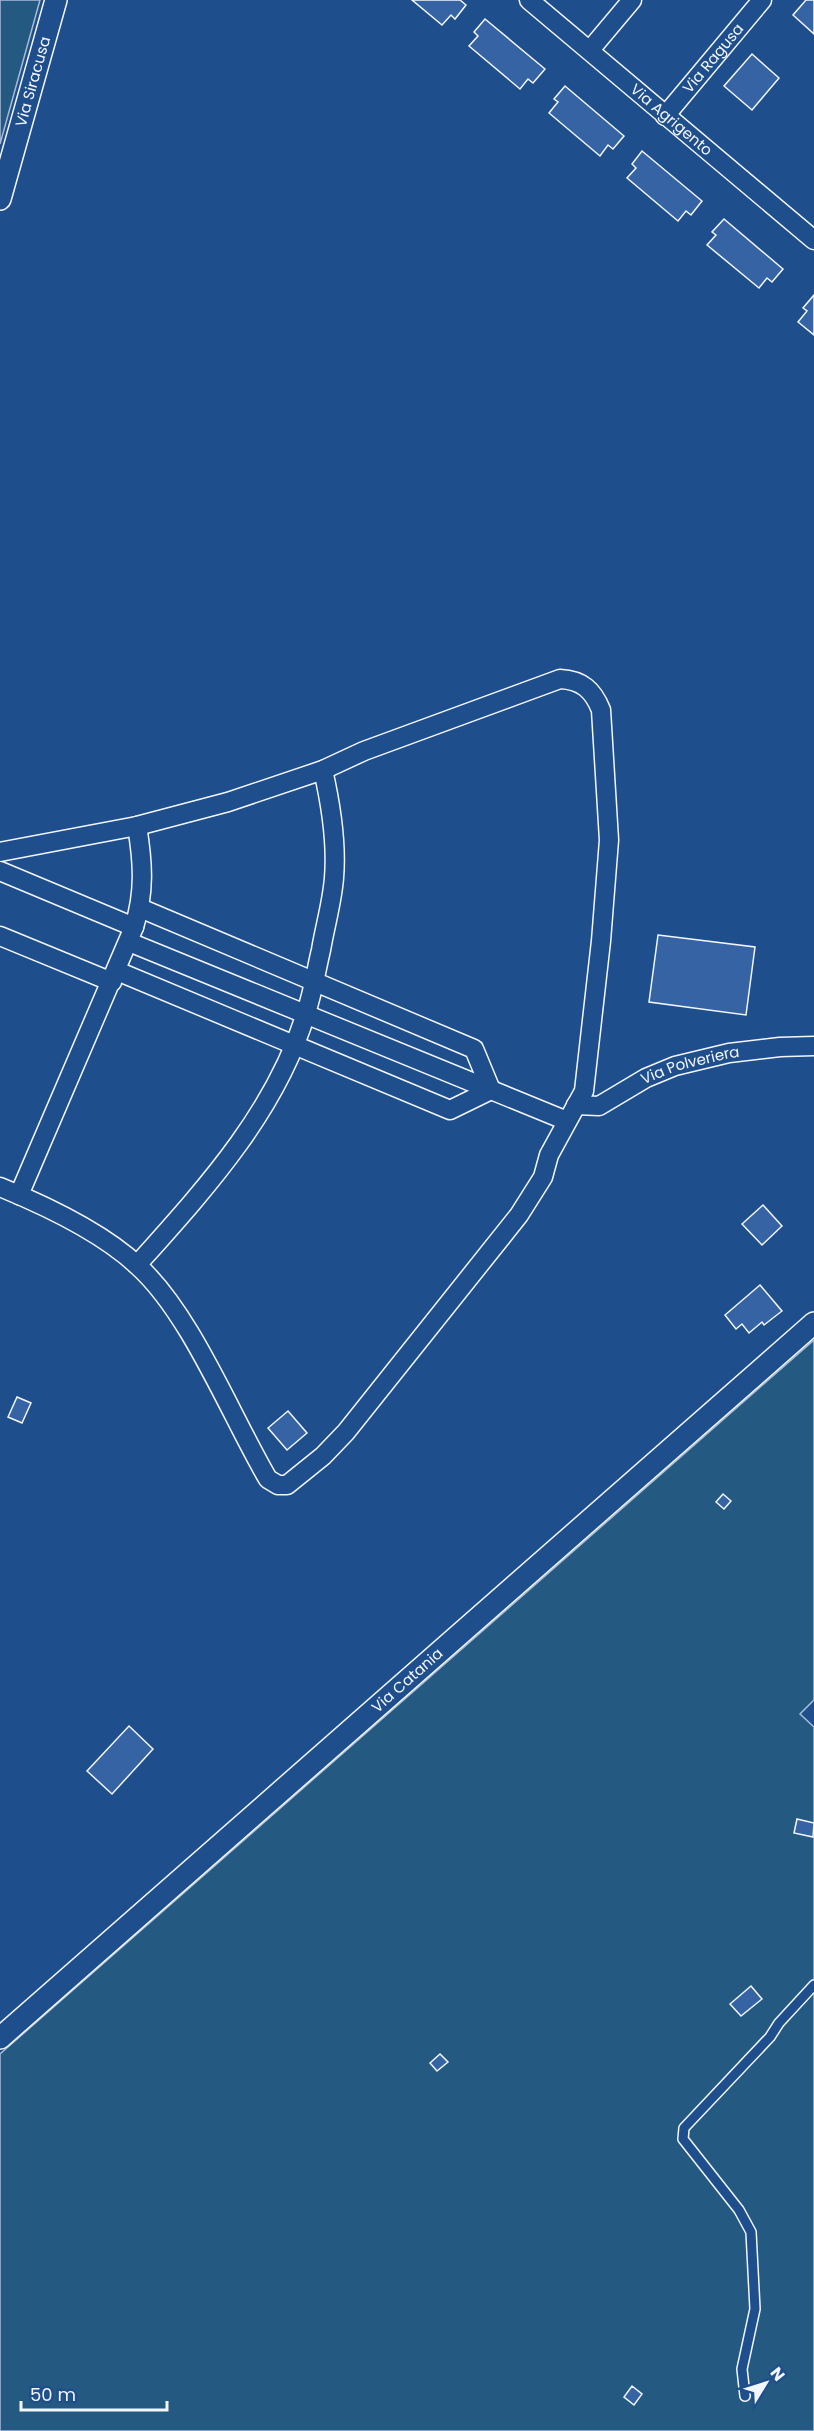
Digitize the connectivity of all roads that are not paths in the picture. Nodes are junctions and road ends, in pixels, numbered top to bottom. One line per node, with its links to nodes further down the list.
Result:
1 (56, 0): 7 (street, Via Siracusa)
2 (529, 0): 5 (street, Via Agrigento)
3 (632, 0): 5 (street)
4 (762, 0): 6 (street, Via Ragusa)
5 (590, 50): 6 (street, Via Agrigento)
6 (665, 116): 8 (street, Via Agrigento)
7 (0, 199)
8 (814, 240)
9 (323, 770): 10 (street); 17 (street); 22 (street)
10 (137, 826): 11 (street); 13 (street)
11 (0, 852)
12 (0, 871): 14 (street)
13 (140, 908): 14 (street); 17 (street)
14 (131, 935): 16 (street); 18 (street)
15 (0, 936): 16 (street)
16 (114, 976): 19 (street); 24 (street)
17 (314, 982): 18 (street); 21 (street)
18 (306, 1013): 19 (street); 21 (street)
19 (294, 1045): 21 (street); 25 (street)
20 (814, 1046): 22 (street, Via Polveriera)
21 (491, 1090): 22 (street)
22 (571, 1113): 25 (street)
23 (0, 1187): 24 (street)
24 (19, 1195): 25 (street)
25 (137, 1265)
26 (814, 1323): 28 (street, Via Catania)
27 (814, 1985): 29 (lane)
28 (0, 2038)
29 (744, 2396)

